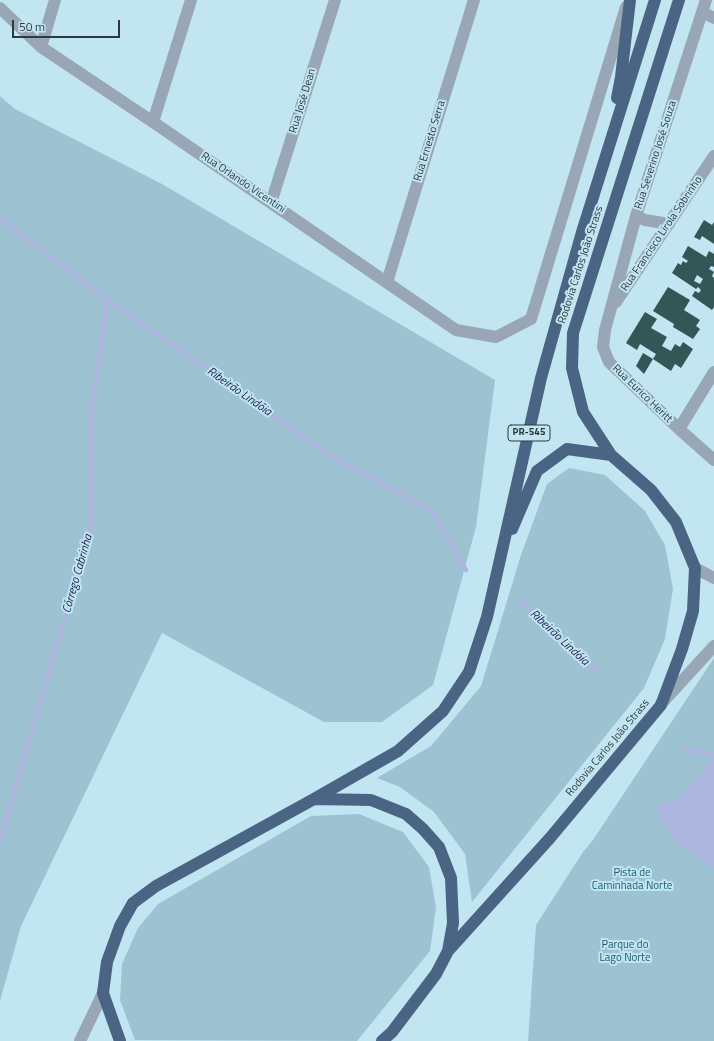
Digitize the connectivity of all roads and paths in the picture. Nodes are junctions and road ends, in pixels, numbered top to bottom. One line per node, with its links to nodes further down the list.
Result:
1 (55, 0): 12 (street)
2 (191, 0): 13 (street)
3 (335, 0): 16 (street, Rua José Dean)
4 (474, 0): 19 (street, Rua Ernesto Serra)
5 (629, 0): 14 (highway); 19 (street, Rua Orlando Vicentini)
6 (655, 0): 14 (highway, Rodovia Carlos João Strass / PR-545)
7 (679, 0): 23 (highway, Rodovia Carlos João Strass)
8 (706, 0): 10 (street, Rua Severino José Souza)
9 (0, 8): 12 (street, Rua Orlando Vicentini)
10 (702, 12): 11 (street); 17 (street, Rua Severino José Souza)
11 (714, 18)
12 (41, 47): 13 (street, Rua Orlando Vicentini)
13 (153, 122): 16 (street, Rua Orlando Vicentini)
14 (607, 151): 25 (highway, Rodovia Carlos João Strass / PR-545)
15 (714, 156): 18 (street, Rua Francisco Lirola Sobrinho)
16 (271, 203): 19 (street, Rua Orlando Vicentini)
17 (636, 216): 18 (street); 20 (street, Rua Severino José Souza)
18 (669, 224): 20 (street, Rua Francisco Lirola Sobrinho)
19 (387, 282)
20 (610, 312): 22 (street, Rua Eurico Heritt)
21 (714, 372): 22 (street)
22 (679, 429): 24 (street, Rua Eurico Heritt)
23 (612, 455): 25 (highway); 26 (highway, Rodovia Carlos João Strass)
24 (714, 460)
25 (500, 556): 30 (highway, Rodovia Carlos João Strass / PR-545)
26 (694, 568): 27 (street); 29 (highway, Rodovia Carlos João Strass)
27 (714, 578)
28 (714, 646): 29 (street)
29 (661, 705): 31 (highway, Rodovia Carlos João Strass)
30 (314, 799): 31 (highway); 32 (highway, Rodovia Carlos João Strass)
31 (448, 951): 33 (highway)
32 (103, 993): 34 (street); 35 (highway)
33 (391, 1036): 36 (highway)
34 (80, 1041)
35 (120, 1041)
36 (382, 1041)

